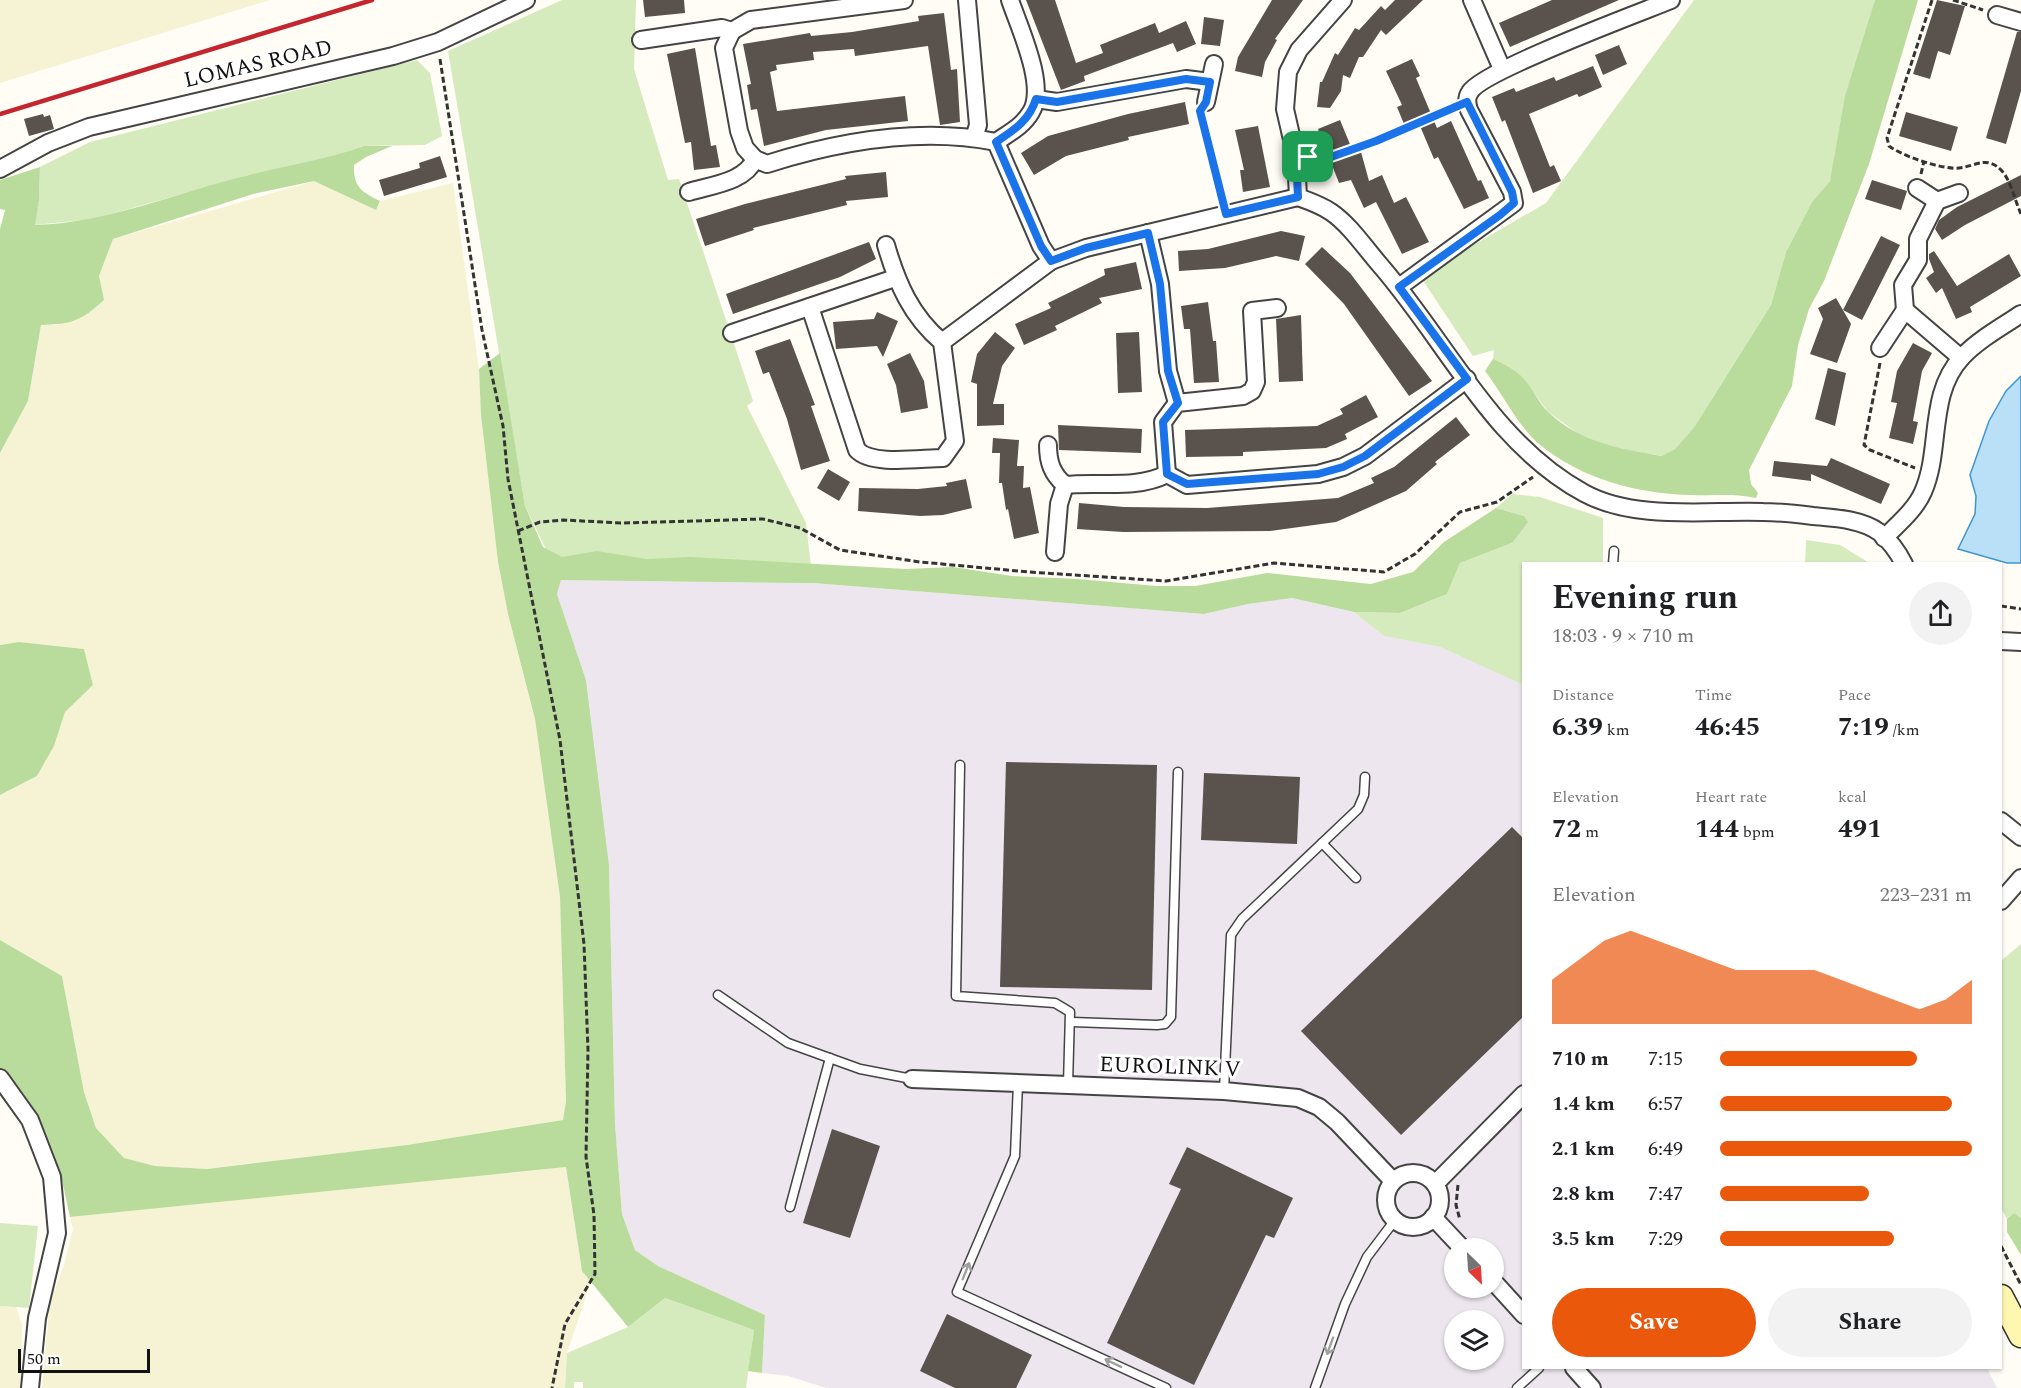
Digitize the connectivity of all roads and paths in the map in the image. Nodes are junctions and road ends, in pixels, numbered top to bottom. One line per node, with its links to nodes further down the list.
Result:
1 (526, 0): 14 (street, LOMAS ROAD)
2 (904, 0): 12 (street)
3 (967, 0): 21 (street)
4 (1010, 0): 18 (street)
5 (1343, 0): 29 (street)
6 (1472, 0): 16 (street)
7 (1671, 0): 16 (street)
8 (1932, 0): 32 (path)
9 (1953, 0): 10 (path)
10 (1996, 15): 11 (street)
11 (2021, 22)
12 (732, 31): 13 (street); 23 (street)
13 (641, 40)
14 (438, 42): 25 (street, LOMAS ROAD); 52 (path)
15 (1214, 64): 17 (street)
16 (1502, 69): 20 (street)
17 (1210, 82): 18 (street); 19 (street)
18 (1036, 99): 22 (street)
19 (1206, 102): 31 (path)
20 (1467, 102): 24 (path); 37 (street)
21 (974, 138): 22 (street); 23 (street)
22 (996, 142): 35 (street)
23 (755, 159): 27 (street)
24 (1309, 168)
25 (0, 169)
26 (1917, 188): 30 (street)
27 (689, 192)
28 (1959, 193): 30 (street)
29 (1298, 197): 31 (street); 37 (street)
30 (1937, 201): 40 (street)
31 (1226, 214): 33 (street)
32 (2021, 214)
33 (1148, 233): 35 (street); 47 (street)
34 (886, 245): 36 (street)
35 (1051, 261): 43 (street)
36 (896, 278): 38 (street); 43 (street)
37 (1399, 287): 46 (street)
38 (810, 307): 42 (street); 43 (street)
39 (1277, 308): 47 (street)
40 (1905, 310): 44 (street); 45 (street)
41 (2021, 314): 45 (street)
42 (732, 333)
43 (942, 342)
44 (1880, 348)
45 (1961, 358): 53 (street)
46 (1467, 379): 49 (street); 53 (street)
47 (1178, 403): 49 (street)
48 (1048, 445): 51 (street)
49 (1167, 474): 51 (street)
50 (1534, 476): 52 (path)
51 (1065, 485): 55 (street)
52 (518, 531): 97 (path)
53 (1884, 538): 57 (street)
54 (1614, 551): 56 (lane)
55 (1055, 552)
56 (1613, 562)
57 (1903, 562)
58 (2002, 606): 59 (path)
59 (2021, 609)
60 (2002, 641): 61 (street)
61 (2021, 642)
62 (960, 765): 72 (lane)
63 (1178, 772): 72 (lane)
64 (1365, 777): 67 (lane)
65 (2002, 822): 66 (street)
66 (2021, 837)
67 (1322, 843): 68 (lane); 78 (lane)
68 (1356, 878)
69 (2021, 878): 70 (street)
70 (2002, 901)
71 (718, 994): 73 (lane)
72 (1072, 1022): 77 (lane)
73 (831, 1058): 75 (lane); 83 (lane)
74 (0, 1078): 96 (street)
75 (912, 1079): 76 (street, EUROLINK V)
76 (1018, 1083): 77 (street, EUROLINK V); 98 (lane, one-way to 76)
77 (1068, 1085): 78 (street, EUROLINK V)
78 (1224, 1091): 80 (street, EUROLINK V)
79 (1522, 1096): 82 (street)
80 (1393, 1181): 82 (street); 85 (street)
81 (1459, 1182): 86 (path)
82 (1435, 1184): 84 (street)
83 (790, 1207)
84 (1433, 1217): 85 (street); 87 (street)
85 (1395, 1220): 99 (lane, one-way to 99)
86 (1461, 1223)
87 (1453, 1238)
88 (2002, 1248): 89 (path)
89 (2021, 1285)
90 (1504, 1293): 92 (street)
91 (2002, 1299): 93 (street)
92 (1522, 1313)
93 (2021, 1335)
94 (1538, 1369): 100 (lane)
95 (1575, 1369): 101 (street)
96 (30, 1388)
97 (552, 1388)
98 (1166, 1388)
99 (1315, 1388)
100 (1517, 1388)
101 (1593, 1388)

